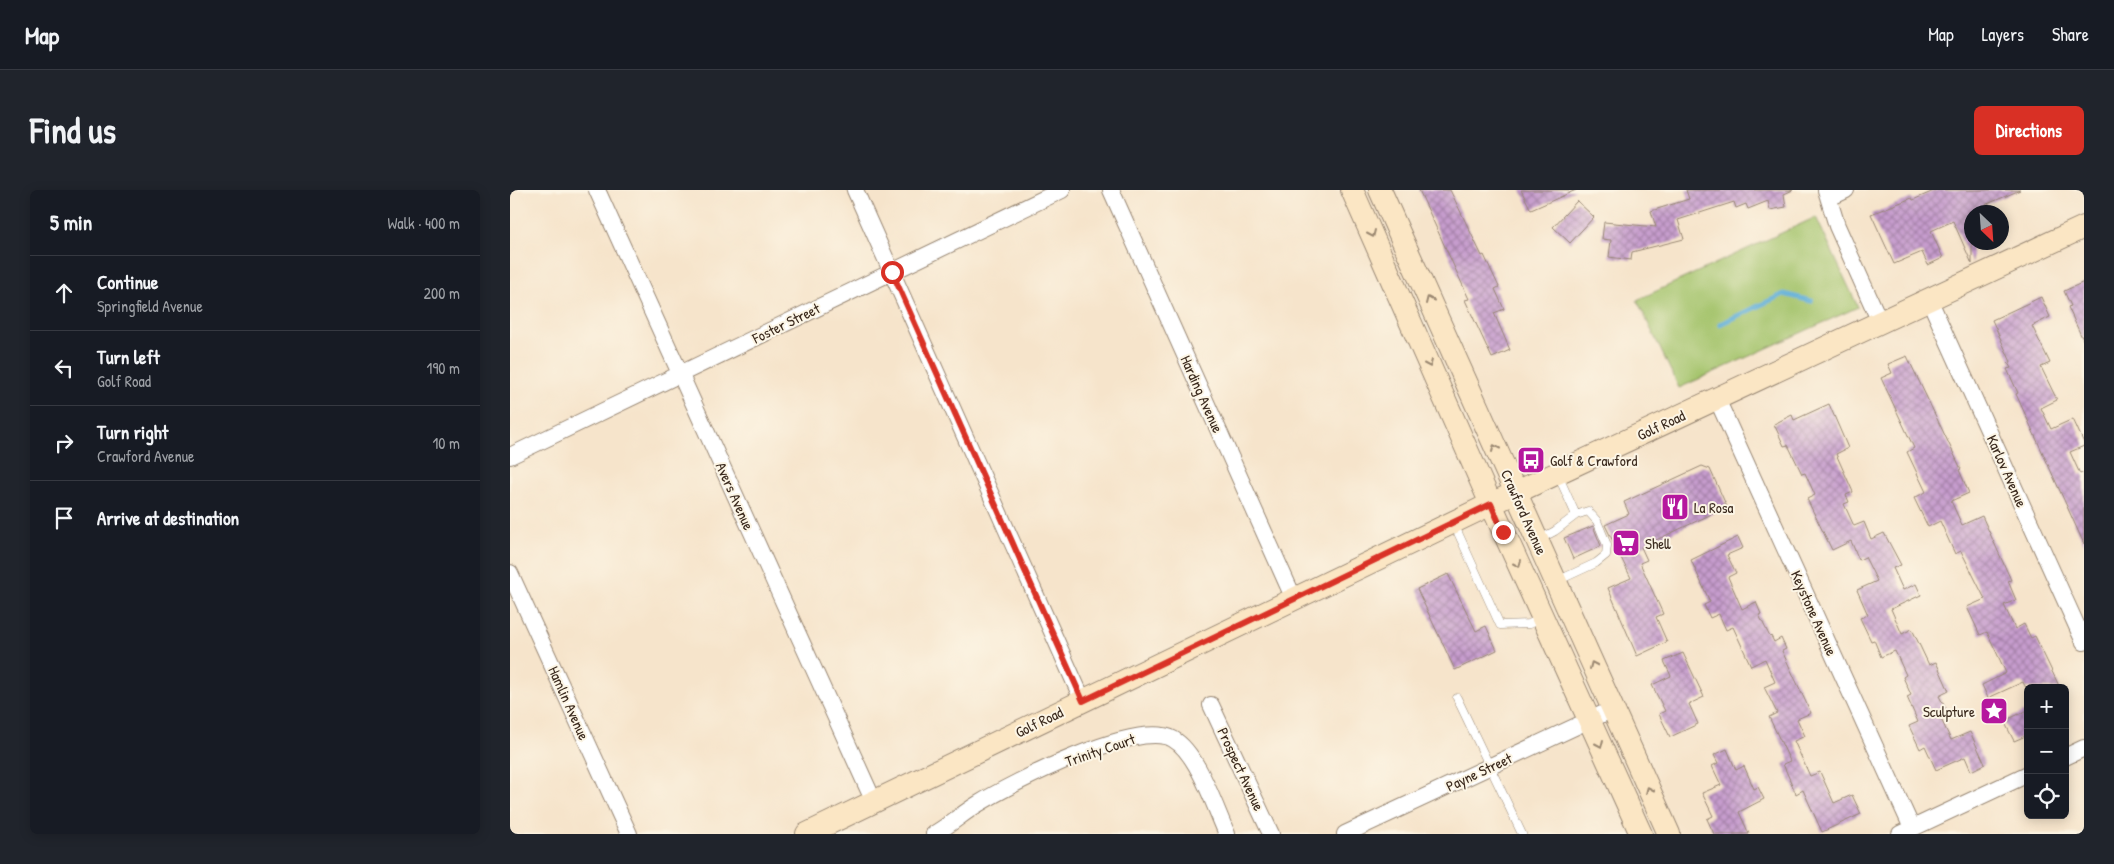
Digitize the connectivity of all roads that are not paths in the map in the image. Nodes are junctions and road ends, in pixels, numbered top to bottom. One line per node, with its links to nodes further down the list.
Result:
1 (597, 190): 13 (street, Avers Avenue)
2 (855, 190): 10 (street)
3 (1062, 190): 10 (street, Foster Street)
4 (1111, 190): 24 (street, Harding Avenue)
5 (1352, 190): 18 (main road, Crawford Avenue, one-way to 18)
6 (1380, 190): 17 (main road, Crawford Avenue, one-way to 6)
7 (1846, 190): 8 (street)
8 (1828, 194): 12 (street)
9 (2084, 227): 11 (main road, Golf Road)
10 (892, 272): 13 (street, Foster Street); 28 (street)
11 (1929, 300): 12 (main road, Golf Road); 26 (street, Karlov Avenue)
12 (1880, 322): 14 (main road, Golf Road)
13 (680, 374): 15 (street, Foster Street); 36 (street, Avers Avenue)
14 (1717, 399): 16 (main road, Golf Road); 37 (street, Keystone Avenue)
15 (510, 456)
16 (1557, 473): 17 (main road, Golf Road); 19 (lane)
17 (1515, 493): 18 (main road, Golf Road); 21 (main road, Crawford Avenue)
18 (1491, 504): 20 (main road, Golf Road); 25 (main road, Crawford Avenue, one-way to 25)
19 (1576, 514): 21 (lane); 23 (lane)
20 (1453, 522): 24 (main road, Golf Road); 25 (lane)
21 (1537, 541): 23 (main road, Crawford Avenue)
22 (510, 573): 38 (street, Hamlin Avenue)
23 (1555, 582): 30 (main road, Crawford Avenue, one-way to 23)
24 (1294, 599): 28 (main road, Golf Road)
25 (1542, 618): 31 (main road, Crawford Avenue)
26 (2084, 642)
27 (1457, 698): 34 (lane)
28 (1083, 701): 36 (main road, Golf Road)
29 (1211, 705): 42 (street, Prospect Avenue)
30 (1613, 709): 31 (street, Payne Street); 46 (main road, Crawford Avenue, one-way to 30)
31 (1589, 720): 34 (street, Payne Street); 45 (main road, Crawford Avenue, one-way to 45)
32 (2084, 748): 33 (street)
33 (2069, 755)
34 (1490, 767): 43 (street, Payne Street); 44 (lane)
35 (2024, 776): 37 (street)
36 (874, 802): 39 (main road, Golf Road)
37 (1906, 831)
38 (629, 834)
39 (807, 834)
40 (934, 834): 41 (street, Trinity Court)
41 (1227, 834)
42 (1270, 834)
43 (1345, 834)
44 (1522, 834)
45 (1641, 834)
46 (1669, 834)

